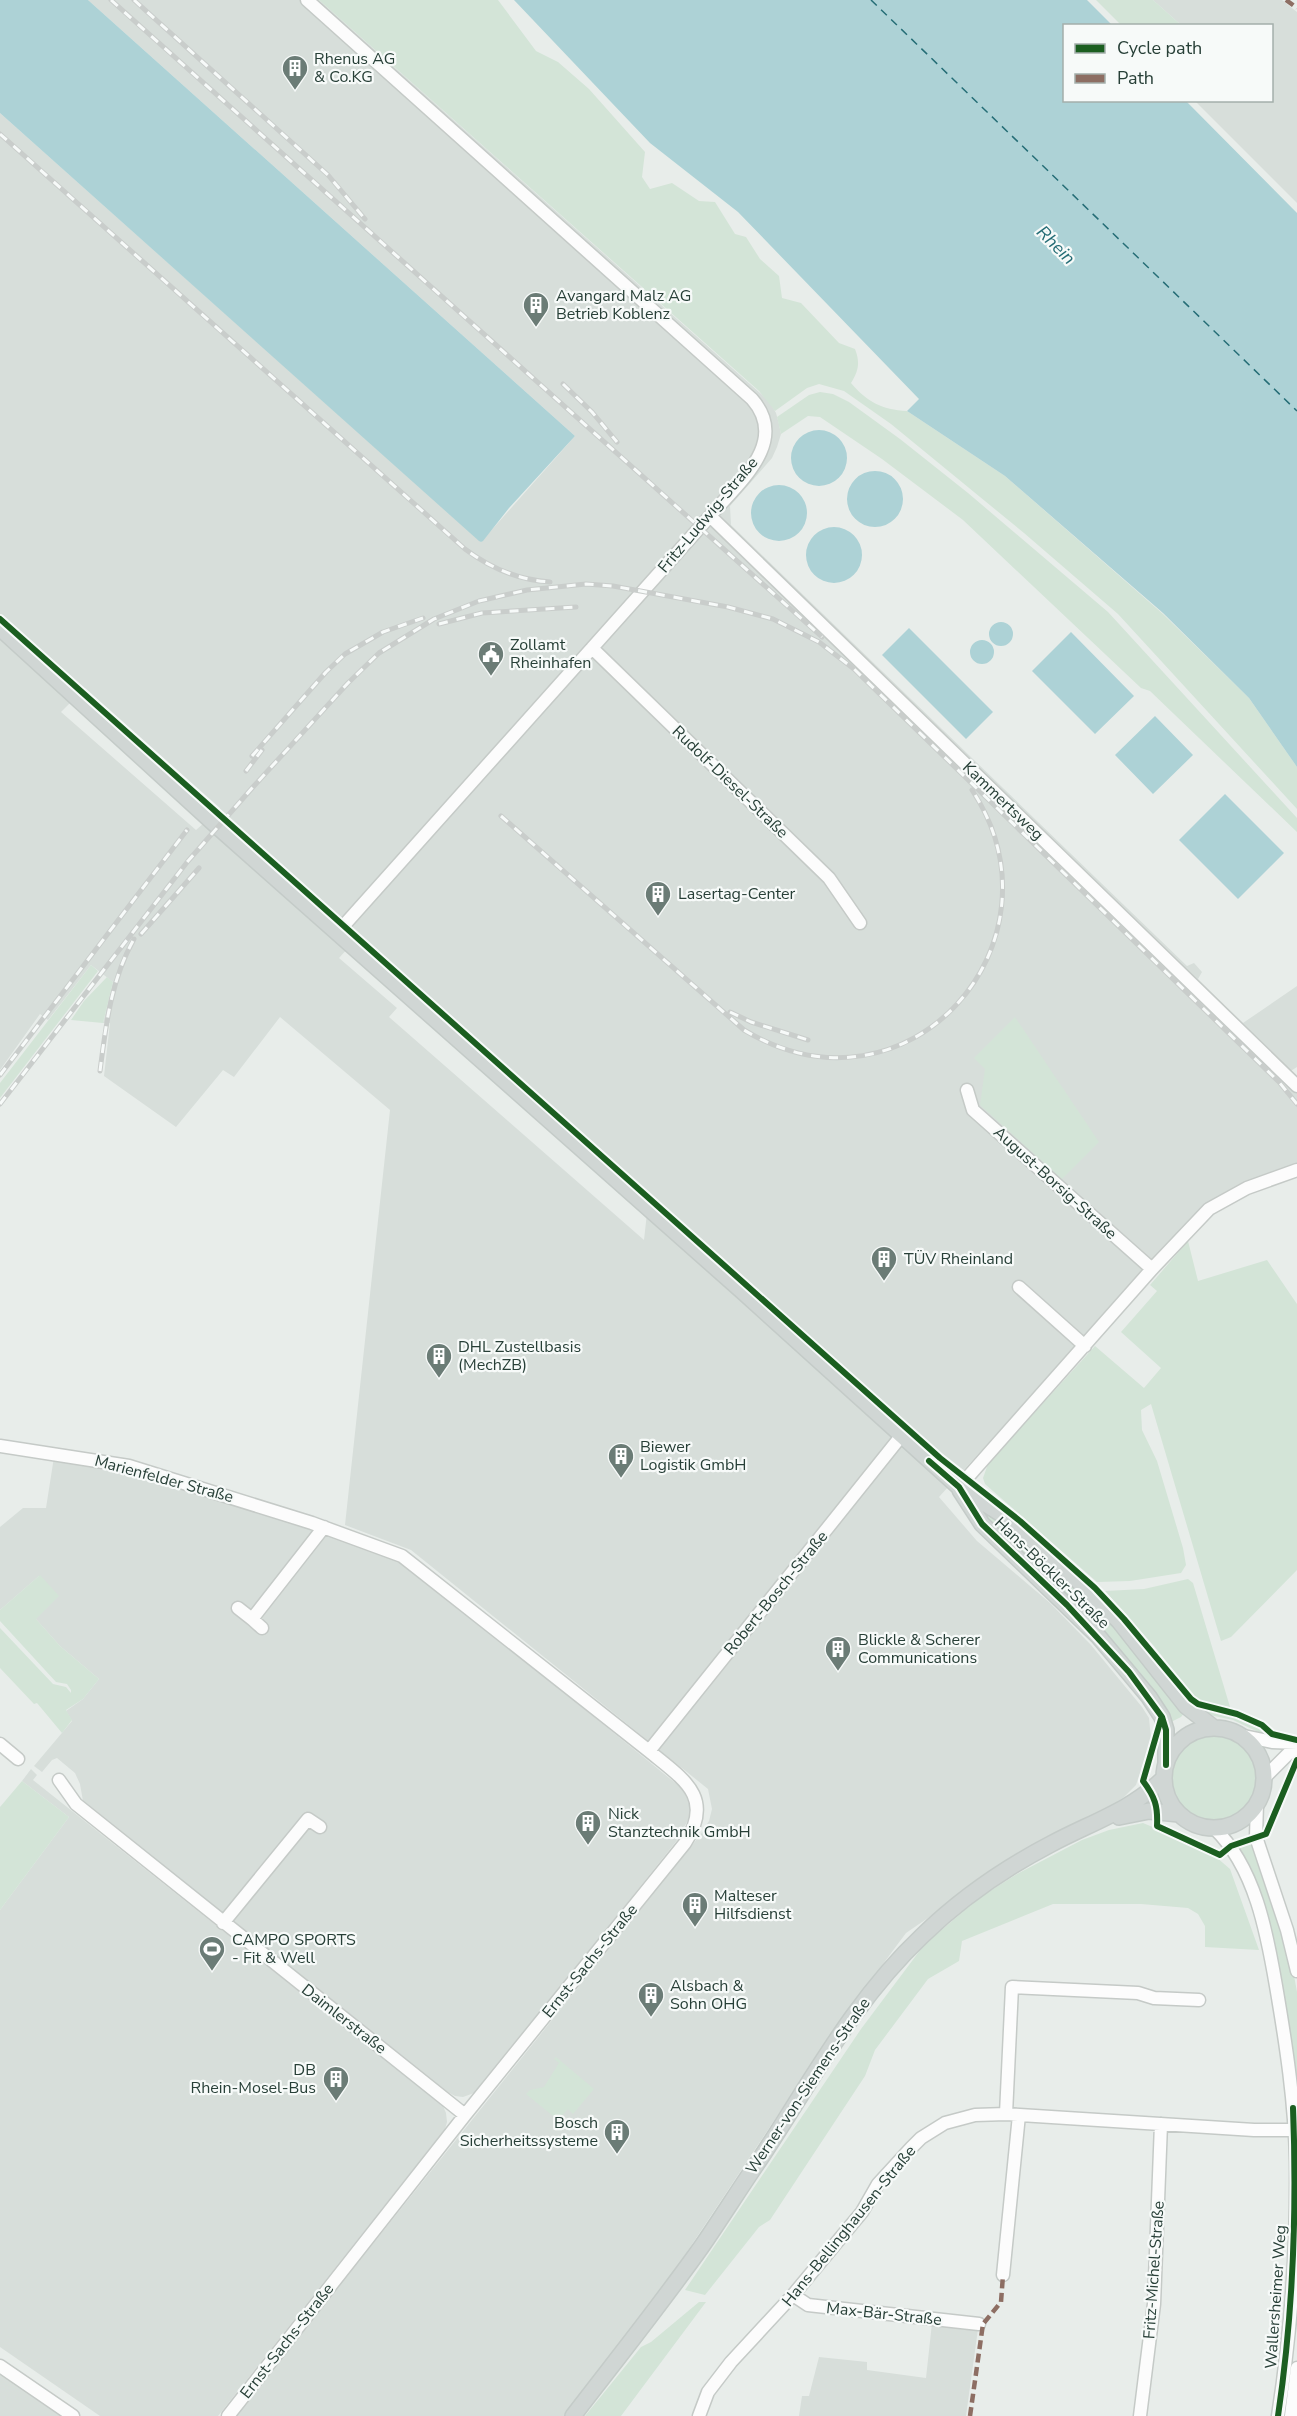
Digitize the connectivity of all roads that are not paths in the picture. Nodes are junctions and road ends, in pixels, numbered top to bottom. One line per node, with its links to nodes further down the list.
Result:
1 (307, 0): 2 (street, Fritz-Ludwig-Straße)
2 (710, 516): 4 (street, Fritz-Ludwig-Straße); 7 (street, Kammertsweg)
3 (0, 628): 6 (main road, Hans-Böckler-Straße)
4 (591, 648): 5 (street, Rudolf-Diesel-Straße); 6 (street, Fritz-Ludwig-Straße)
5 (860, 923)
6 (338, 932): 13 (main road, Hans-Böckler-Straße)
7 (1297, 1086)
8 (967, 1090): 10 (street, August-Borsig-Straße)
9 (1297, 1170): 10 (street)
10 (1152, 1269): 12 (street)
11 (1019, 1287): 12 (street)
12 (1085, 1346): 15 (street)
13 (902, 1436): 15 (main road, Hans-Böckler-Straße); 26 (street, Robert-Bosch-Straße)
14 (0, 1446): 16 (street, Marienfelder Straße)
15 (959, 1487): 21 (main road, Hans-Böckler-Straße); 28 (main road, Hans-Böckler-Straße)
16 (324, 1527): 17 (street, Marienfelder Straße); 19 (street)
17 (402, 1556): 26 (street, Ernst-Sachs-Straße)
18 (238, 1608): 19 (street)
19 (252, 1619): 20 (street)
20 (262, 1628)
21 (1214, 1728): 22 (main road); 28 (main road)
22 (1239, 1735): 23 (street); 29 (main road)
23 (1297, 1743)
24 (0, 1744): 27 (street)
25 (1297, 1748): 29 (street)
26 (649, 1751): 40 (street, Ernst-Sachs-Straße)
27 (18, 1760)
28 (1165, 1772): 32 (main road); 33 (main road, Werner-von-Siemens-Straße)
29 (1264, 1778): 31 (main road)
30 (59, 1780): 36 (street, Daimlerstraße)
31 (1257, 1803): 35 (main road); 37 (street)
32 (1179, 1814): 33 (main road, Werner-von-Siemens-Straße); 35 (main road)
33 (1104, 1820): 51 (main road, Werner-von-Siemens-Straße)
34 (320, 1827): 36 (street)
35 (1214, 1828): 43 (street, Wallersheimer Weg)
36 (223, 1923): 40 (street, Daimlerstraße)
37 (1297, 1971)
38 (1199, 2000): 39 (street)
39 (1006, 2114): 41 (street, Hans-Bellinghausen-Straße); 45 (street, Hans-Bellinghausen-Straße)
40 (465, 2115): 50 (street, Ernst-Sachs-Straße)
41 (1019, 2115): 42 (street, Hans-Bellinghausen-Straße); 44 (street)
42 (1161, 2124): 43 (street, Hans-Bellinghausen-Straße); 53 (street, Fritz-Michel-Straße)
43 (1296, 2131): 54 (street, Wallersheimer Weg)
44 (1003, 2275)
45 (793, 2295): 46 (street, Max-Bär-Straße); 52 (street, Hans-Bellinghausen-Straße)
46 (979, 2324)
47 (0, 2366): 49 (street)
48 (1297, 2368): 55 (street, Wallersheimer Weg)
49 (73, 2416)
50 (228, 2416)
51 (573, 2416)
52 (699, 2416)
53 (1140, 2416)
54 (1278, 2416)
55 (1291, 2416)

